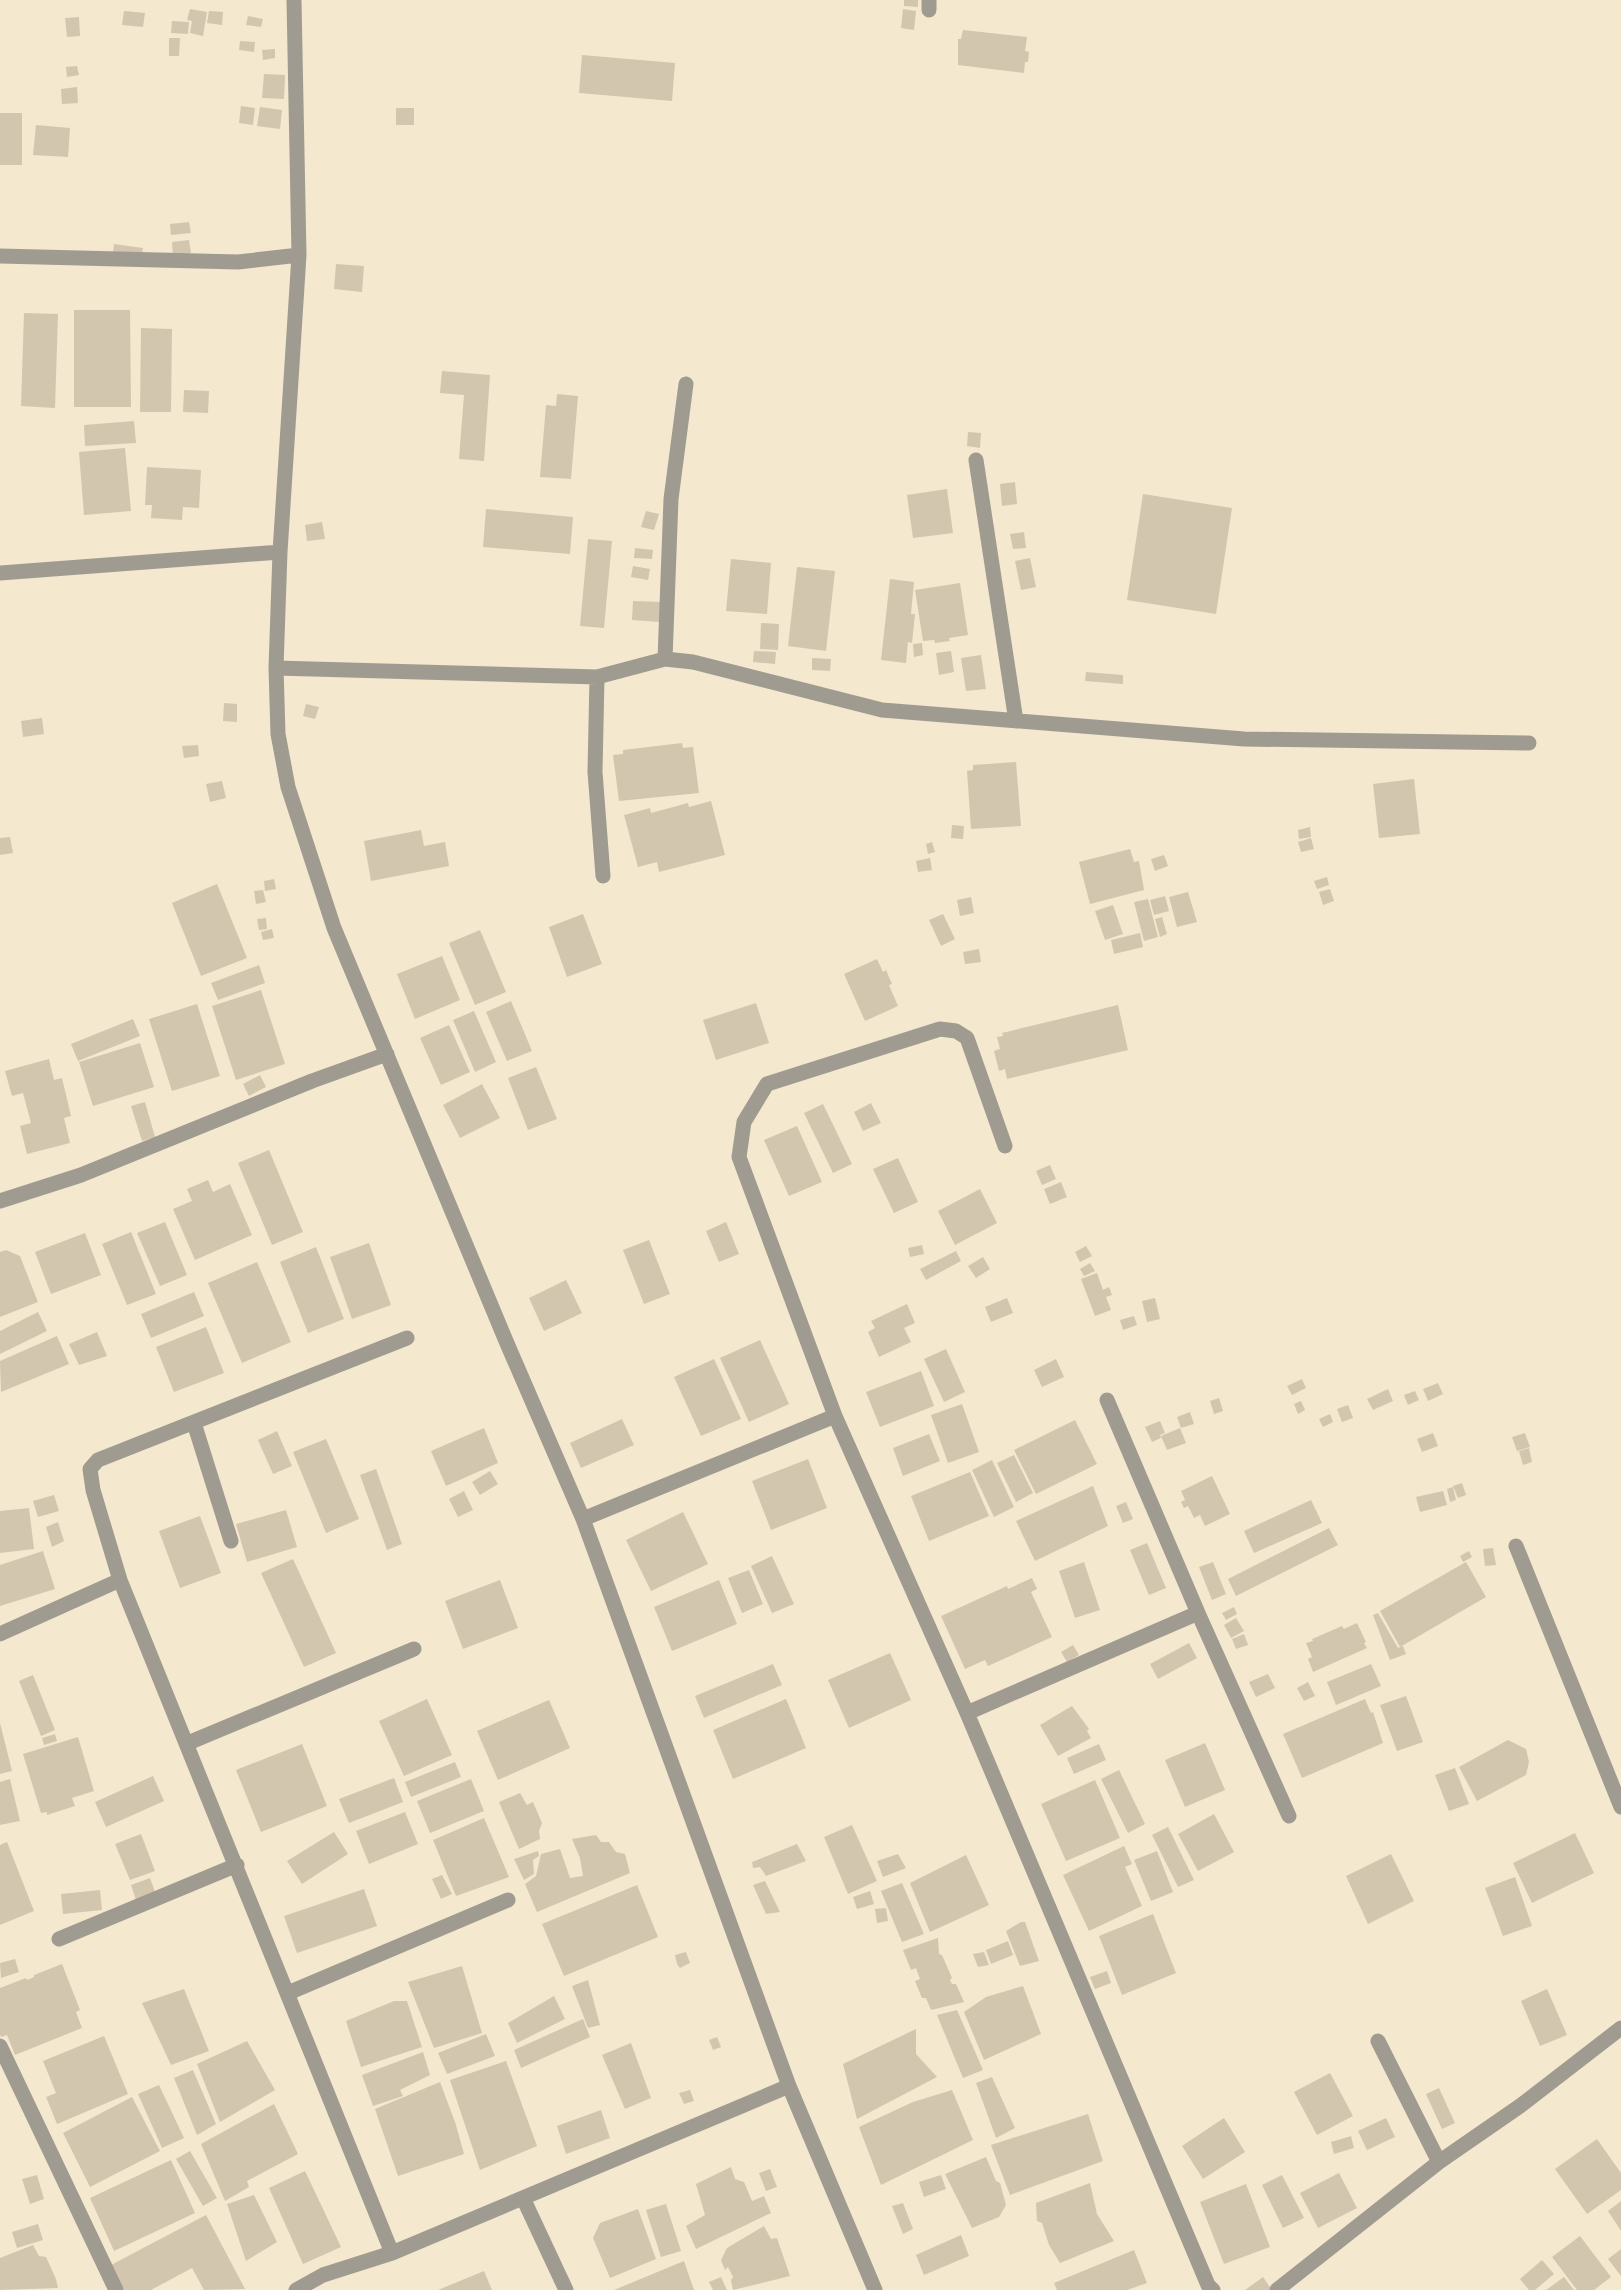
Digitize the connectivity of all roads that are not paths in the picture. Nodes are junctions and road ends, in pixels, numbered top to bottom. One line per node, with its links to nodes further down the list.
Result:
1 (294, 0): 2 (street)
2 (299, 255): 3 (street); 6 (street)
3 (0, 256)
4 (686, 384): 8 (street)
5 (976, 460): 11 (street)
6 (280, 552): 7 (street); 9 (street)
7 (0, 573)
8 (665, 659): 10 (street); 11 (street)
9 (276, 668): 10 (street); 14 (street)
10 (597, 677): 13 (street)
11 (1016, 721): 12 (street)
12 (1529, 743)
13 (603, 876)
14 (387, 1054): 16 (street); 21 (street)
15 (1005, 1146): 19 (street)
16 (0, 1201)
17 (407, 1338): 20 (street)
18 (1107, 1400): 25 (street)
19 (835, 1416): 21 (street); 28 (street)
20 (194, 1423): 22 (street); 24 (street)
21 (583, 1519): 39 (street)
22 (231, 1541)
23 (1516, 1546): 30 (street)
24 (120, 1580): 26 (street); 29 (street)
25 (1198, 1613): 28 (street); 31 (street)
26 (0, 1634)
27 (414, 1649): 29 (street)
28 (968, 1713): 47 (street)
29 (188, 1743): 32 (street)
30 (1621, 1808)
31 (1289, 1816)
32 (237, 1865): 34 (street); 35 (street)
33 (508, 1900): 35 (street)
34 (59, 1939)
35 (288, 1993): 42 (street)
36 (1621, 2028): 40 (street)
37 (1378, 2041): 40 (street)
38 (0, 2046): 43 (street)
39 (789, 2086): 41 (street); 46 (street)
40 (1439, 2162): 48 (street)
41 (523, 2198): 42 (street); 45 (street)
42 (392, 2253): 44 (street)
43 (116, 2290)
44 (296, 2290)
45 (566, 2290)
46 (875, 2290)
47 (1213, 2290)
48 (1277, 2290)

